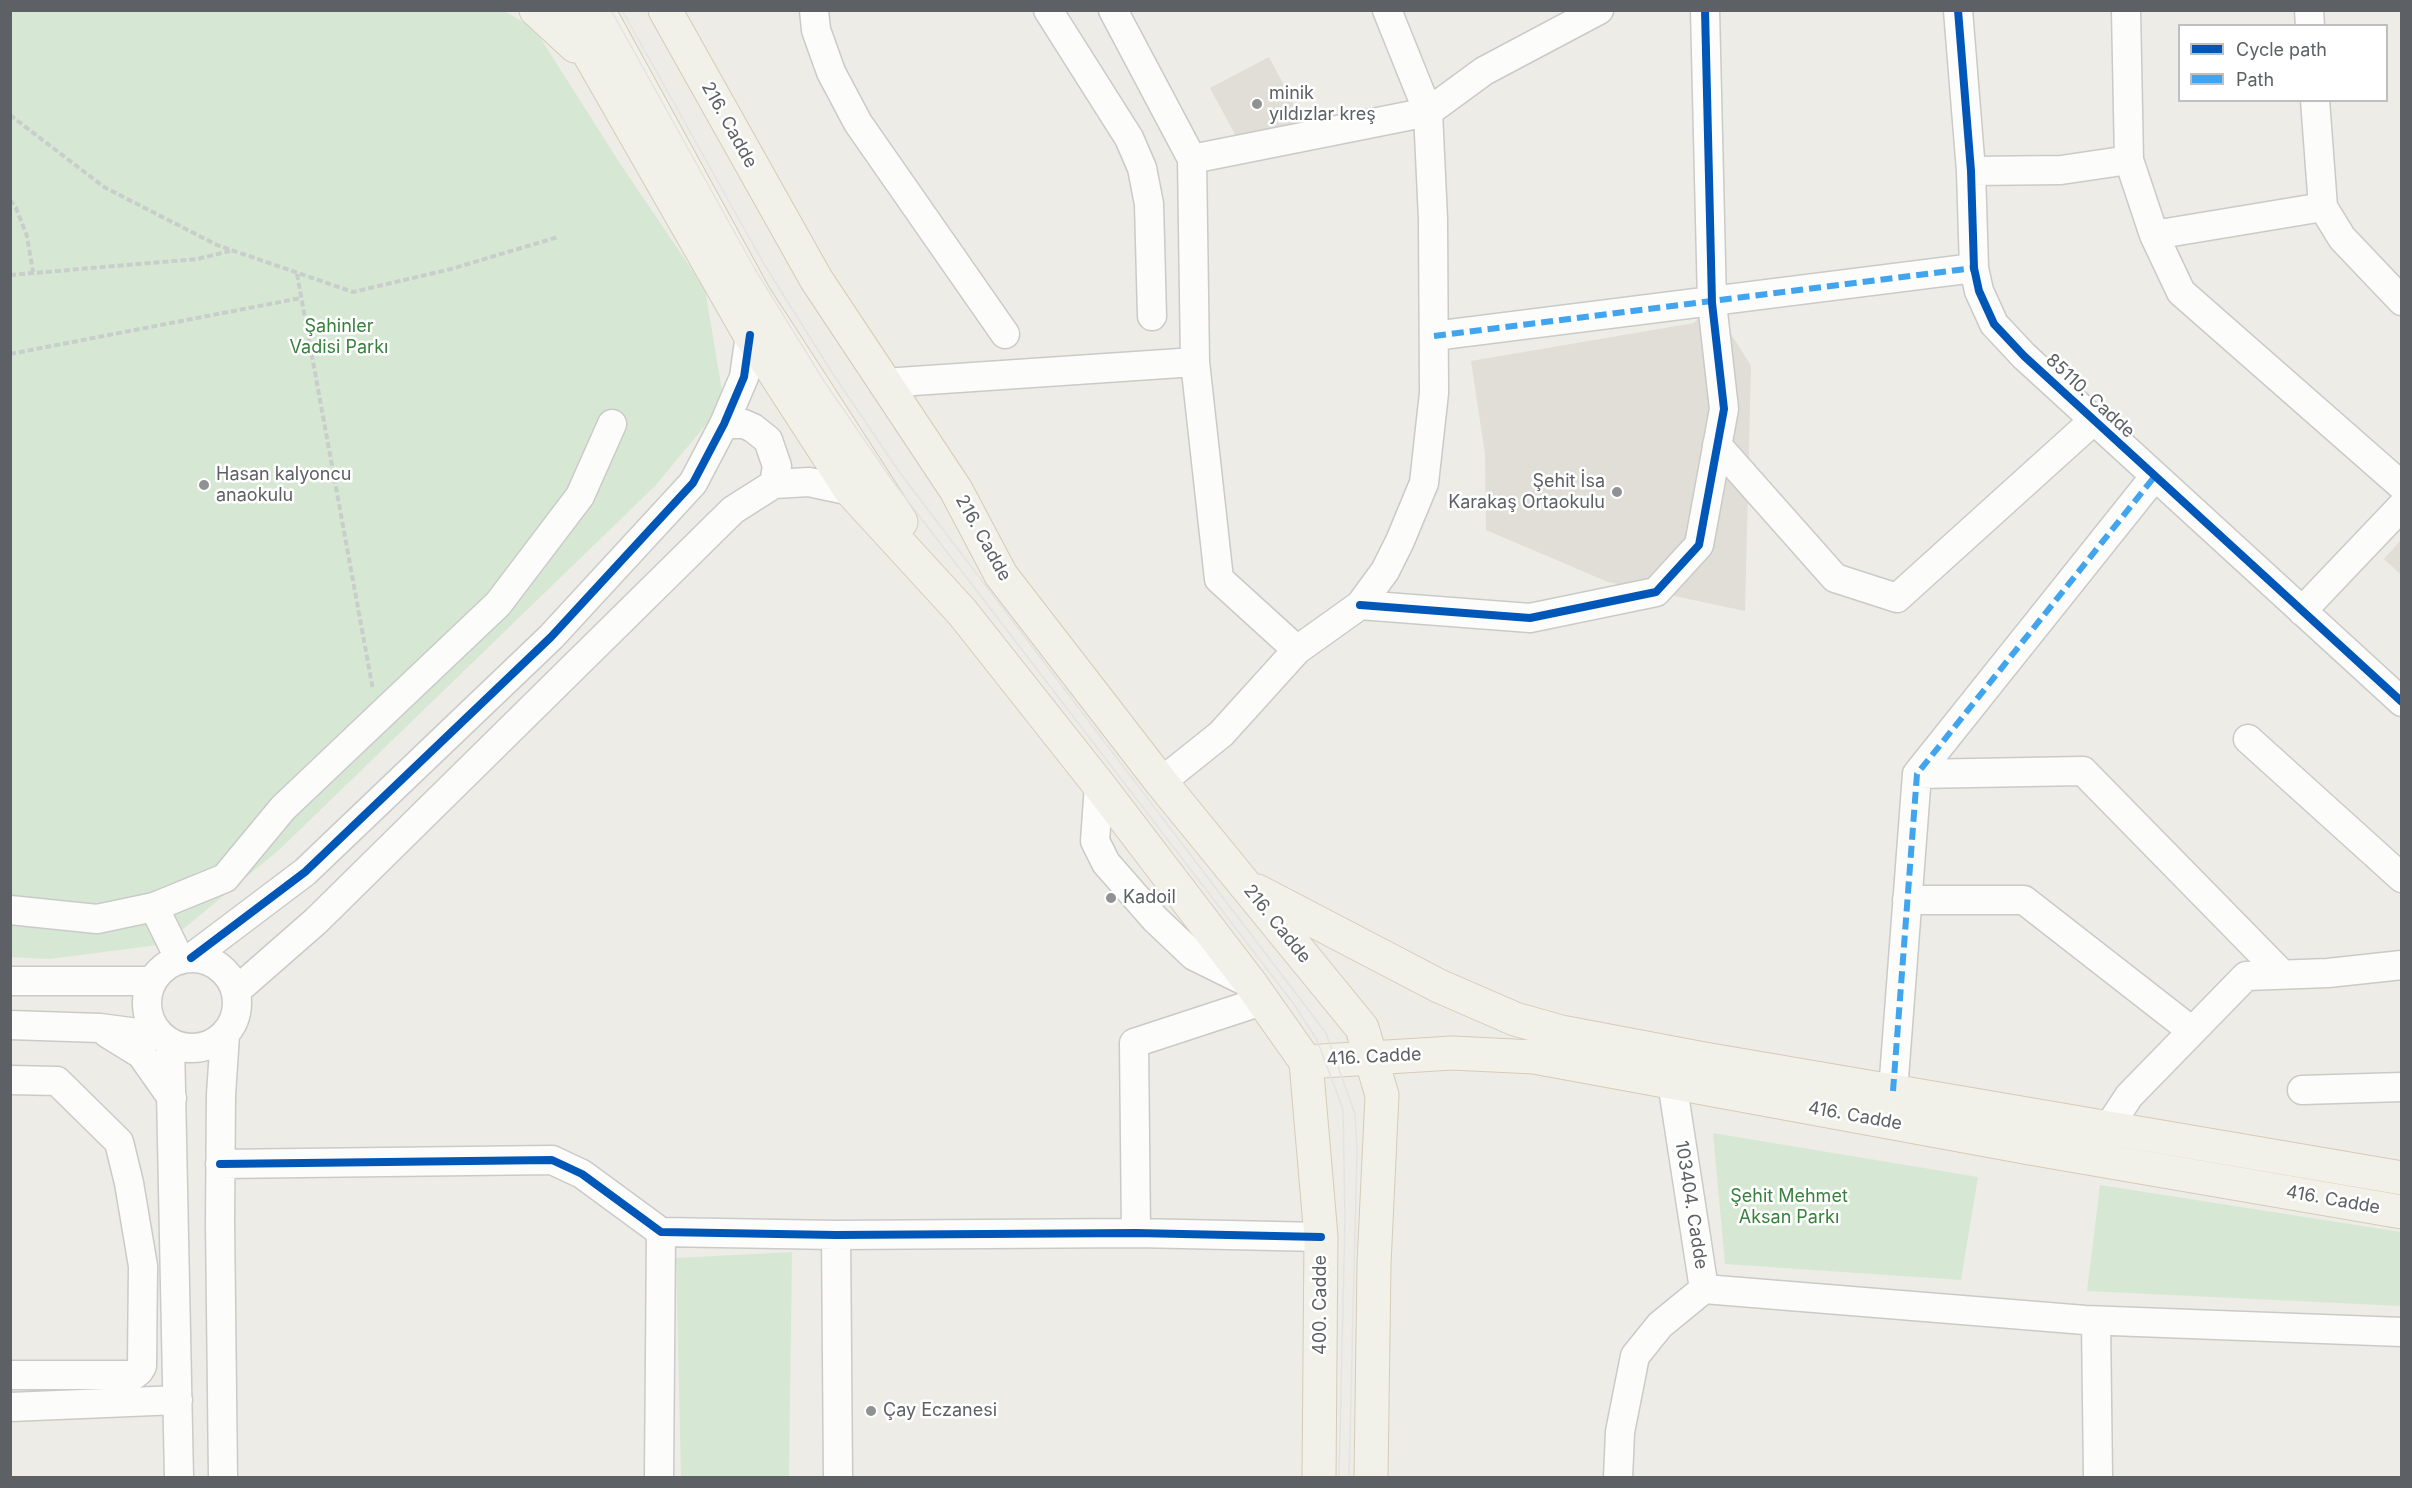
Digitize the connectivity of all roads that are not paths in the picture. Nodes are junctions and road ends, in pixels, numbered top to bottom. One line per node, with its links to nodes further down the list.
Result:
1 (536, 10): 14 (main road)
2 (564, 10): 14 (main road)
3 (598, 10): 43 (main road)
4 (642, 10): 40 (main road)
5 (665, 10): 30 (main road, 216. Cadde)
6 (814, 10): 26 (street)
7 (1048, 10): 25 (street)
8 (1113, 10): 17 (street)
9 (1387, 10): 16 (street)
10 (1599, 10): 16 (street)
11 (1705, 10): 24 (street)
12 (1958, 10): 19 (street, 85110. Cadde)
13 (2126, 10): 18 (street)
14 (591, 61): 27 (main road)
15 (2315, 102): 20 (street)
16 (1428, 112): 17 (street); 28 (street)
17 (1192, 159): 29 (street)
18 (2130, 160): 19 (street); 21 (street)
19 (1971, 171): 22 (street, 85110. Cadde)
20 (2323, 207): 21 (street); 23 (street)
21 (2154, 235): 37 (street)
22 (1974, 268): 24 (street); 31 (street, 85110. Cadde)
23 (2402, 301)
24 (1712, 303): 28 (street); 34 (street)
25 (1152, 316)
26 (1005, 334)
27 (750, 336): 33 (street); 38 (main road)
28 (1434, 336): 41 (street)
29 (1195, 362): 30 (street); 44 (street)
30 (884, 383): 40 (main road, 216. Cadde)
31 (2094, 420): 34 (street); 35 (street, 85110. Cadde)
32 (612, 424): 52 (street)
33 (724, 424): 36 (street); 54 (street)
34 (1717, 446): 41 (street)
35 (2155, 476): 42 (street, 85110. Cadde); 47 (street)
36 (774, 484): 38 (street); 59 (street)
37 (2402, 486)
38 (851, 491): 43 (main road)
39 (2402, 506): 42 (street)
40 (1001, 575): 48 (main road, 216. Cadde)
41 (1360, 605): 44 (street)
42 (2302, 611): 45 (street, 85110. Cadde)
43 (962, 612): 60 (main road)
44 (1297, 650): 48 (street)
45 (2402, 702)
46 (2248, 740): 49 (street)
47 (1917, 774): 51 (street); 56 (street)
48 (1161, 782): 50 (main road, 216. Cadde)
49 (2402, 878)
50 (1246, 886): 67 (main road, 216. Cadde); 73 (main road)
51 (1908, 900): 63 (street); 73 (street)
52 (154, 907): 53 (street); 54 (street)
53 (10, 910)
54 (185, 959): 58 (street); 59 (street)
55 (2402, 965): 56 (street)
56 (2282, 974): 63 (street)
57 (10, 981): 58 (street)
58 (152, 981): 65 (street)
59 (236, 991): 64 (street)
60 (1257, 993): 68 (main road); 81 (street)
61 (10, 1025): 62 (street)
62 (100, 1028): 65 (street); 74 (street)
63 (2192, 1031): 76 (street)
64 (225, 1035): 65 (street); 77 (street)
65 (165, 1039): 74 (street)
66 (1452, 1053): 67 (main road, 416. Cadde); 70 (main road, 416. Cadde); 75 (main road)
67 (1371, 1059): 68 (main road, 416. Cadde); 75 (main road, 216. Cadde)
68 (1306, 1062): 83 (main road, 400. Cadde)
69 (10, 1080): 87 (street)
70 (1672, 1082): 79 (main road, 416. Cadde); 84 (street, 103404. Cadde)
71 (2402, 1088): 72 (street)
72 (2302, 1090)
73 (1893, 1091): 76 (main road)
74 (172, 1098): 88 (street)
75 (1382, 1104): 95 (main road)
76 (2108, 1128): 78 (main road)
77 (220, 1164): 80 (street); 91 (street)
78 (2402, 1178)
79 (2402, 1212)
80 (661, 1232): 82 (street); 92 (street)
81 (1136, 1233): 82 (street); 83 (street)
82 (836, 1235): 93 (street)
83 (1321, 1238): 94 (main road, 400. Cadde)
84 (1704, 1289): 85 (street); 96 (street, 103404. Cadde)
85 (2096, 1320): 86 (street); 97 (street)
86 (2402, 1332)
87 (10, 1375)
88 (178, 1400): 89 (street); 90 (street)
89 (10, 1407)
90 (179, 1478)
91 (223, 1478)
92 (659, 1478)
93 (838, 1478)
94 (1319, 1478)
95 (1371, 1478)
96 (1618, 1478)
97 (2098, 1478)

